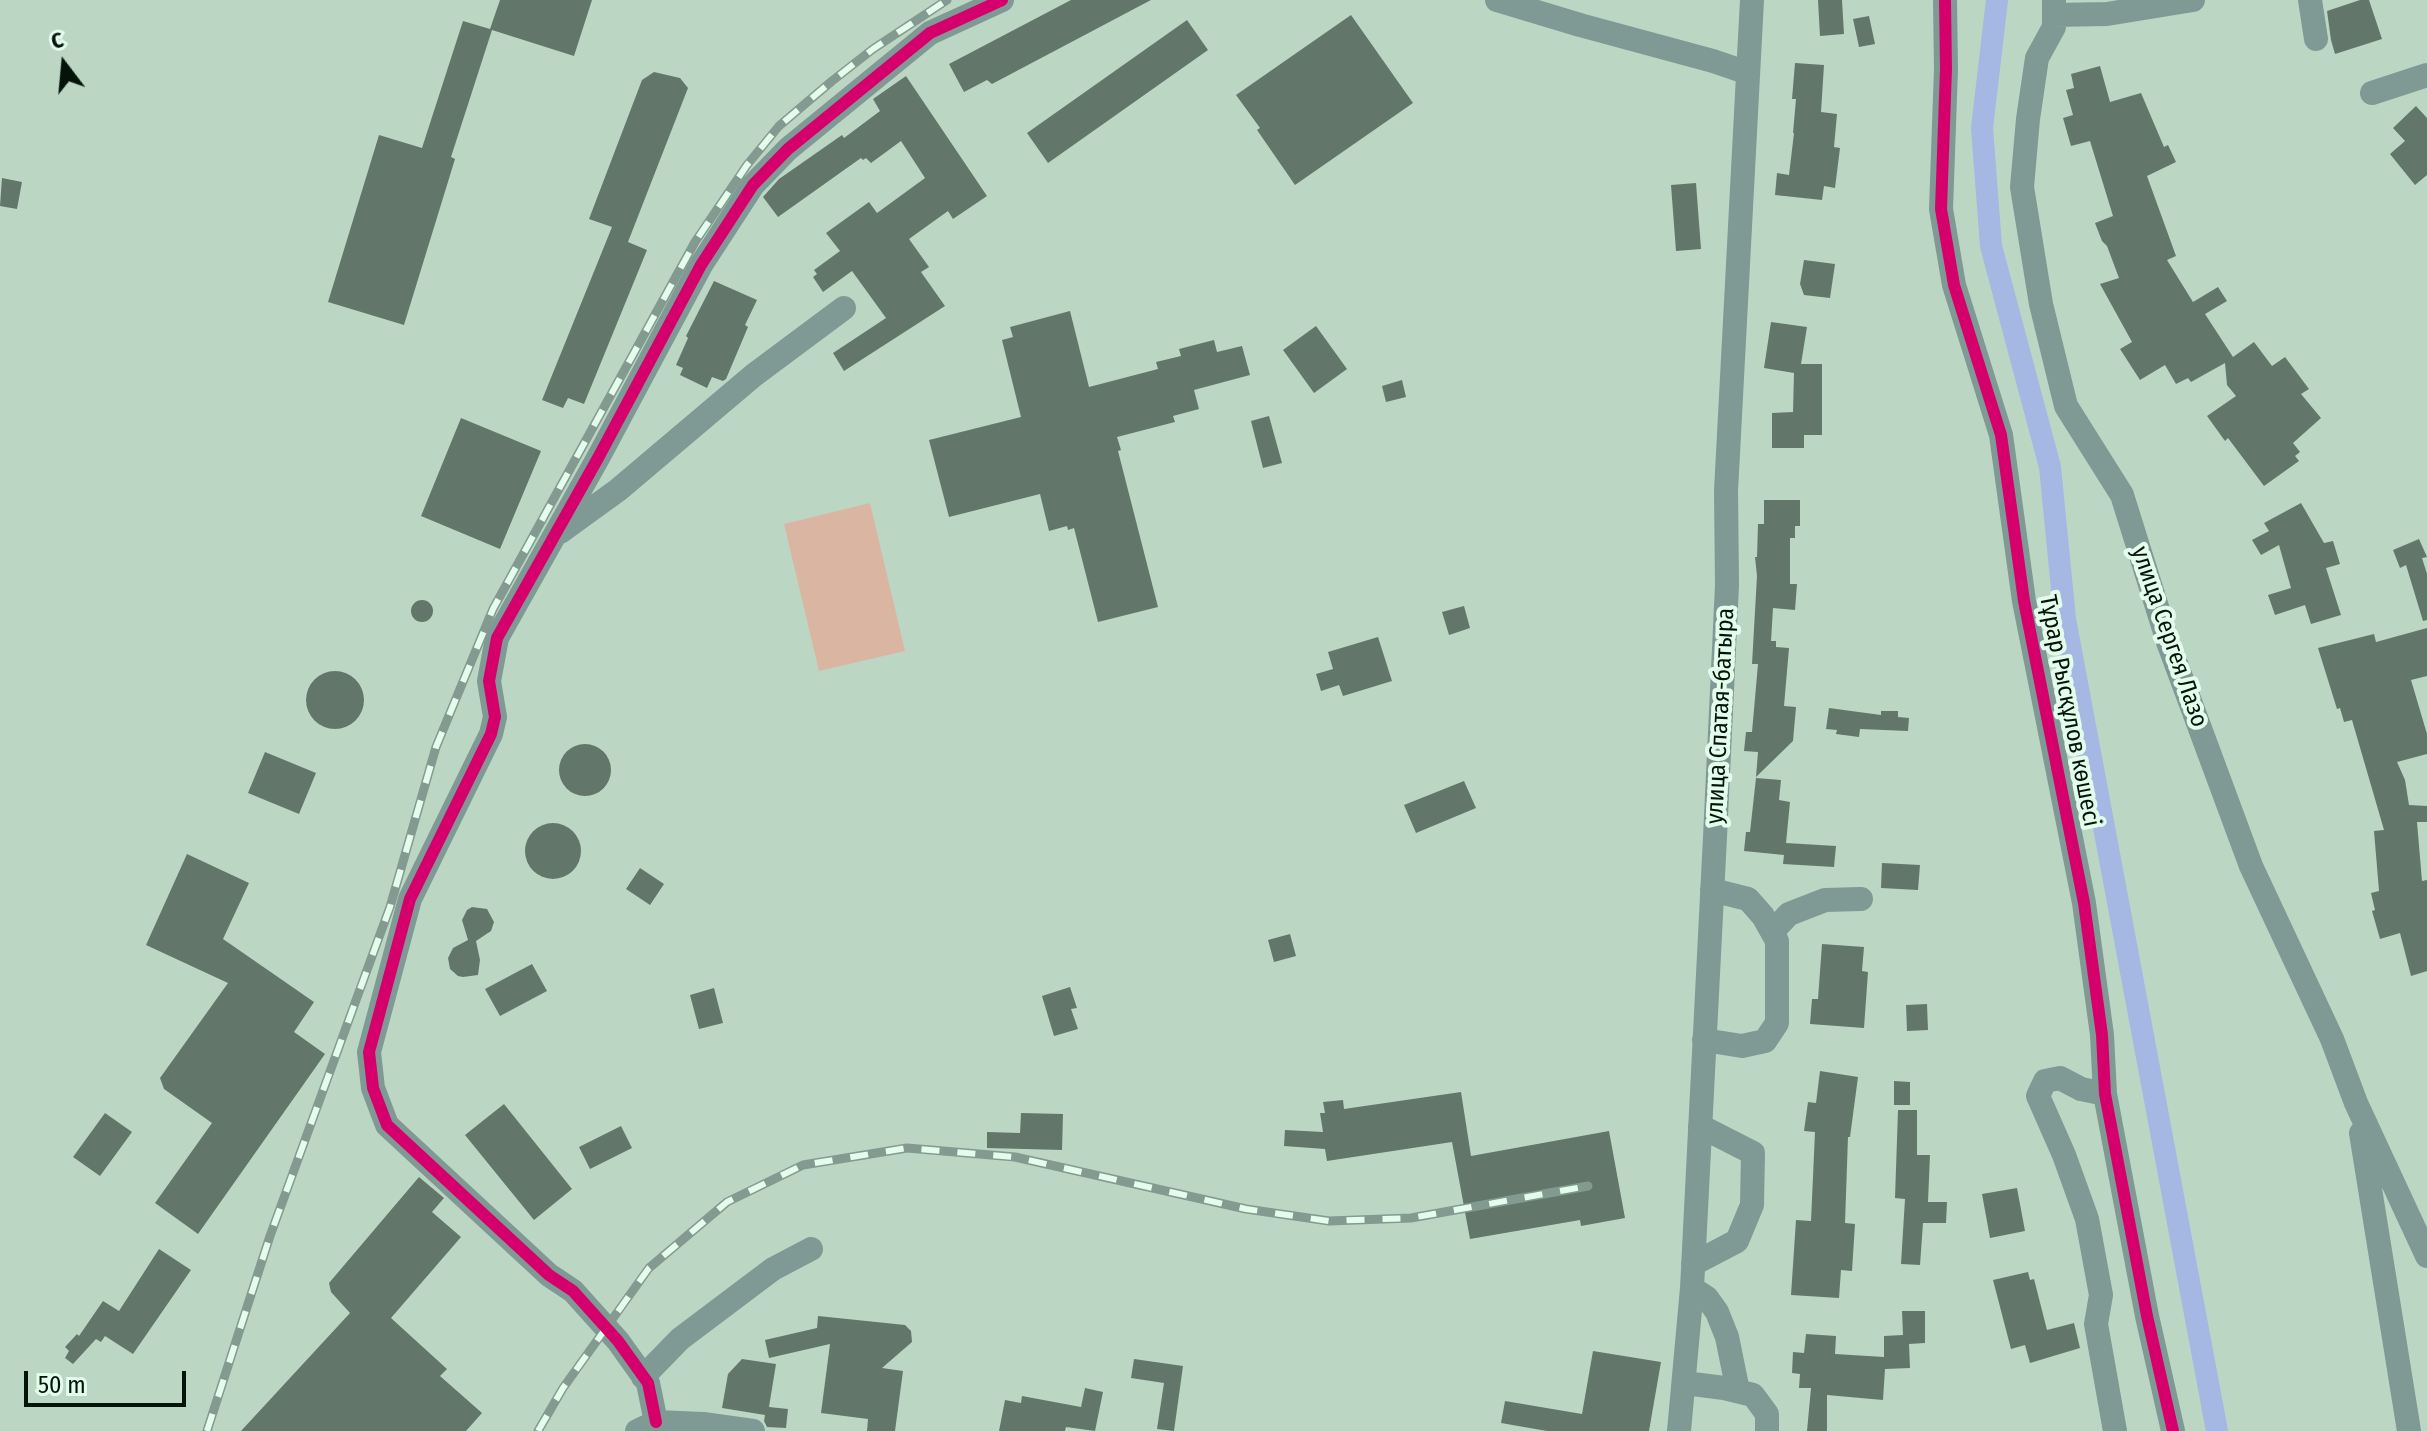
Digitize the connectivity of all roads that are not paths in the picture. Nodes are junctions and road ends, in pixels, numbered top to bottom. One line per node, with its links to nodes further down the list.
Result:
1 (1002, 0): 13 (street)
2 (1497, 0): 9 (street)
3 (1752, 0): 9 (street, улица Спатая-батыра)
4 (1945, 0): 18 (street, Тұрар Рысқұлов көшесі)
5 (2193, 0): 7 (street)
6 (2310, 0): 8 (street)
7 (2054, 7): 19 (street, улица Сергея Лазо)
8 (2316, 39)
9 (1748, 73): 14 (street, улица Спатая-батыра)
10 (2427, 75): 11 (street)
11 (2372, 93)
12 (844, 308): 13 (street)
13 (555, 535): 26 (street)
14 (1712, 890): 16 (street); 17 (street, улица Спатая-батыра)
15 (1861, 899): 16 (street)
16 (1772, 932): 17 (street)
17 (1704, 1040): 20 (street, улица Спатая-батыра)
18 (2105, 1094): 33 (street); 34 (street, Тұрар Рысқұлов көшесі)
19 (2356, 1103): 21 (street, улица Сергея Лазо); 35 (street)
20 (1700, 1126): 24 (street, улица Спатая-батыра); 24 (street)
21 (2421, 1227): 23 (street, улица Сергея Лазо)
22 (811, 1249): 26 (street)
23 (2427, 1256)
24 (1693, 1264): 25 (street, улица Спатая-батыра)
25 (1692, 1288): 27 (street, улица Спатая-батыра); 28 (street)
26 (643, 1377): 29 (street)
27 (1685, 1383): 28 (street); 31 (street, улица Спатая-батыра)
28 (1738, 1391): 32 (street)
29 (646, 1426): 30 (street)
30 (753, 1431)
31 (1679, 1431)
32 (1767, 1431)
33 (2115, 1431)
34 (2173, 1431)
35 (2409, 1431)

